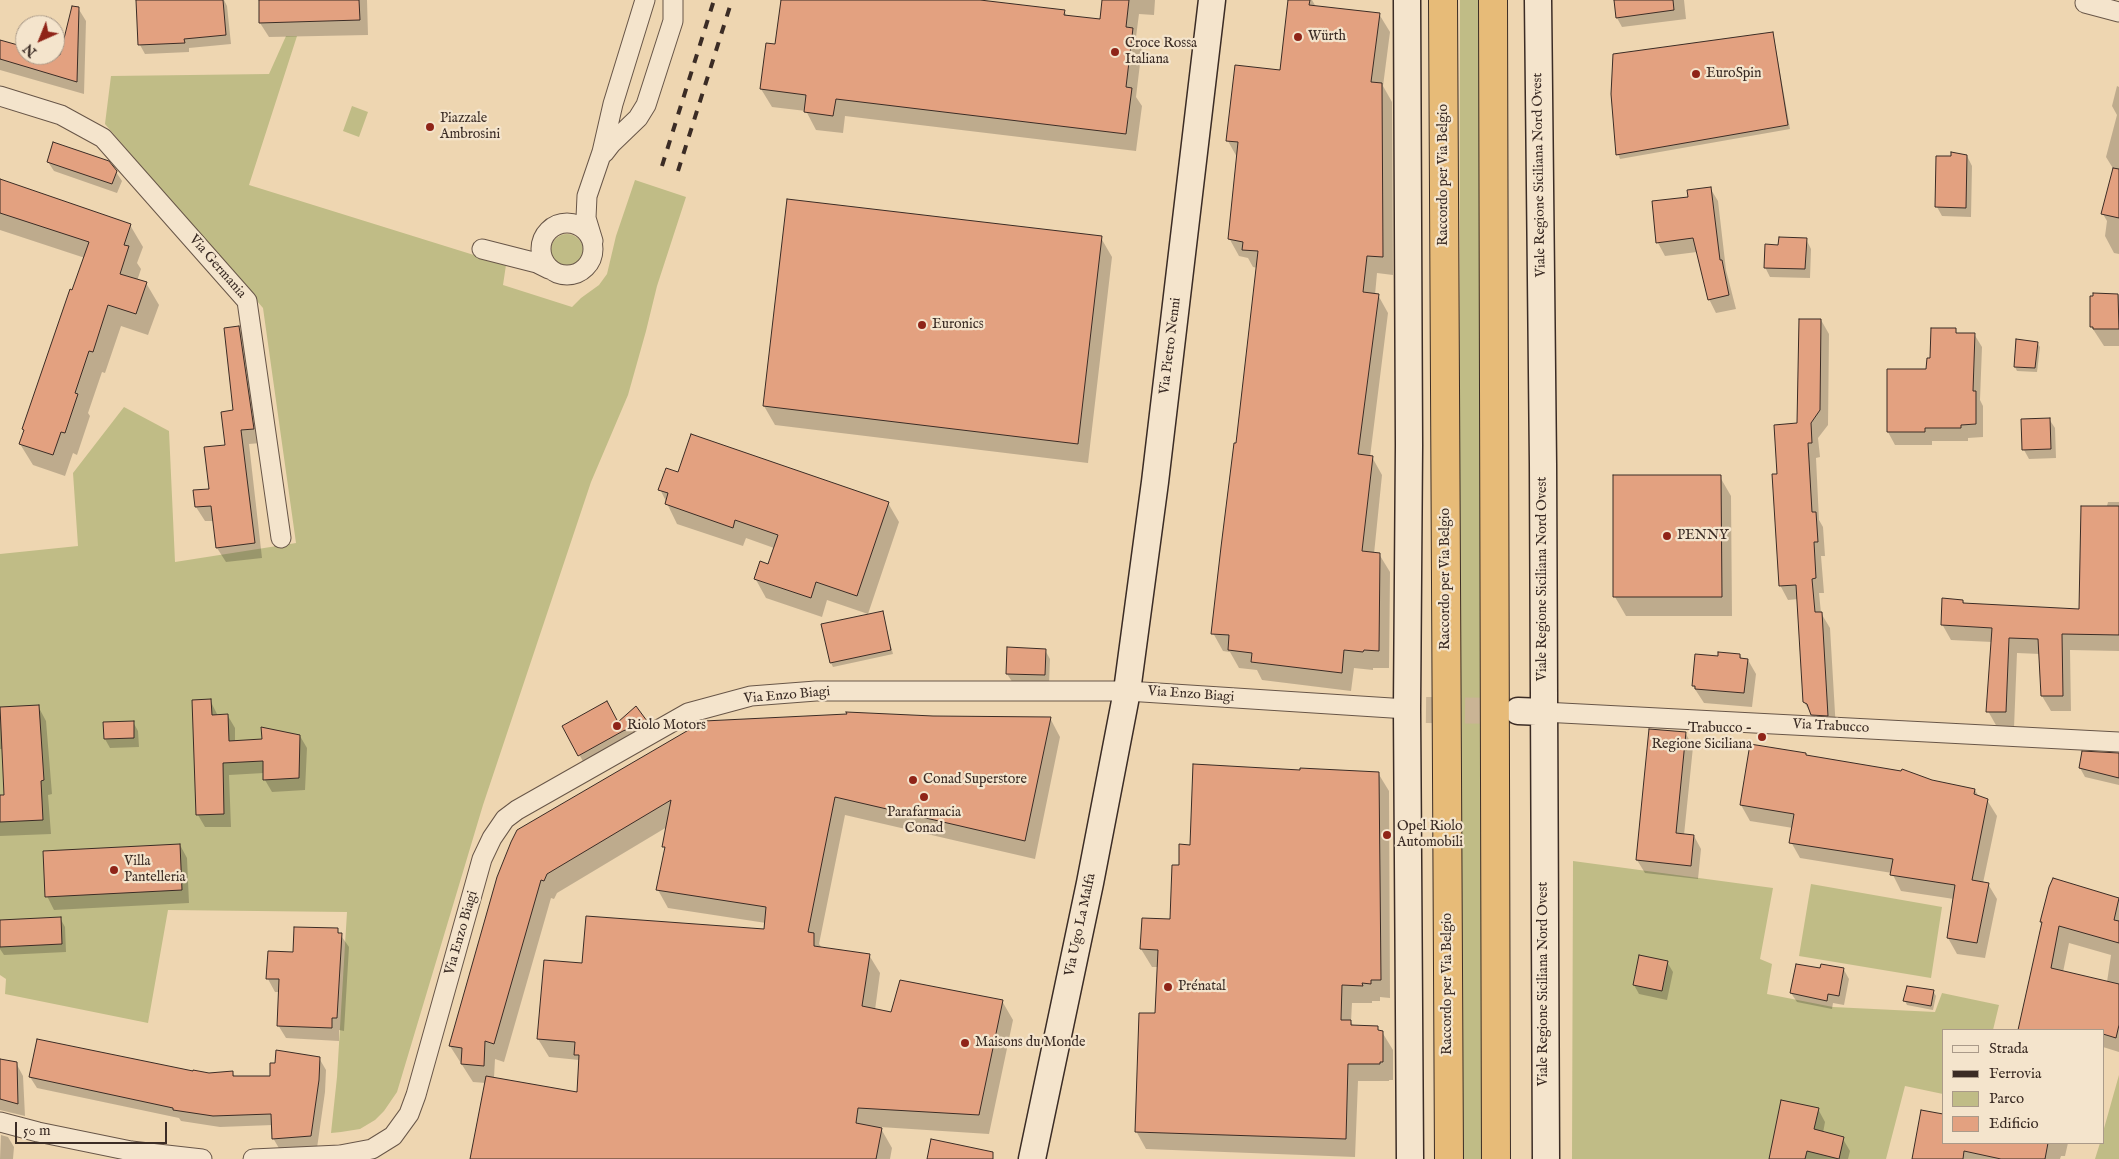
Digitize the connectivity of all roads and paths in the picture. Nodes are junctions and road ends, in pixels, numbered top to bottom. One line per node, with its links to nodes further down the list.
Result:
1 (645, 0): 11 (street)
2 (673, 0): 11 (street)
3 (1212, 0): 20 (street, Via Pietro Nenni)
4 (1407, 0): 21 (street)
5 (1443, 0): 30 (highway, Raccordo per Via Belgio)
6 (1493, 0): 31 (highway)
7 (1538, 0): 22 (street, Viale Regione Siciliana Nord Ovest)
8 (2085, 3): 9 (street)
9 (2119, 12)
10 (0, 96): 19 (street, Via Germania)
11 (595, 172): 12 (street)
12 (587, 196): 13 (street); 14 (street)
13 (558, 224): 14 (street); 15 (street)
14 (593, 242): 18 (street)
15 (541, 247): 17 (street); 18 (street)
16 (482, 249): 17 (street)
17 (506, 256): 18 (street)
18 (549, 269)
19 (282, 538)
20 (1127, 691): 21 (street, Via Enzo Biagi); 25 (street, Via Enzo Biagi); 28 (street, Via Ugo La Malfa)
21 (1417, 710): 29 (street)
22 (1530, 712): 23 (street, Via Trabucco); 32 (street, Viale Regione Siciliana Nord Ovest)
23 (2119, 742)
24 (0, 1122): 26 (street)
25 (326, 1157): 27 (street)
26 (202, 1159)
27 (253, 1159)
28 (1032, 1159)
29 (1410, 1159)
30 (1449, 1159)
31 (1496, 1159)
32 (1546, 1159)

